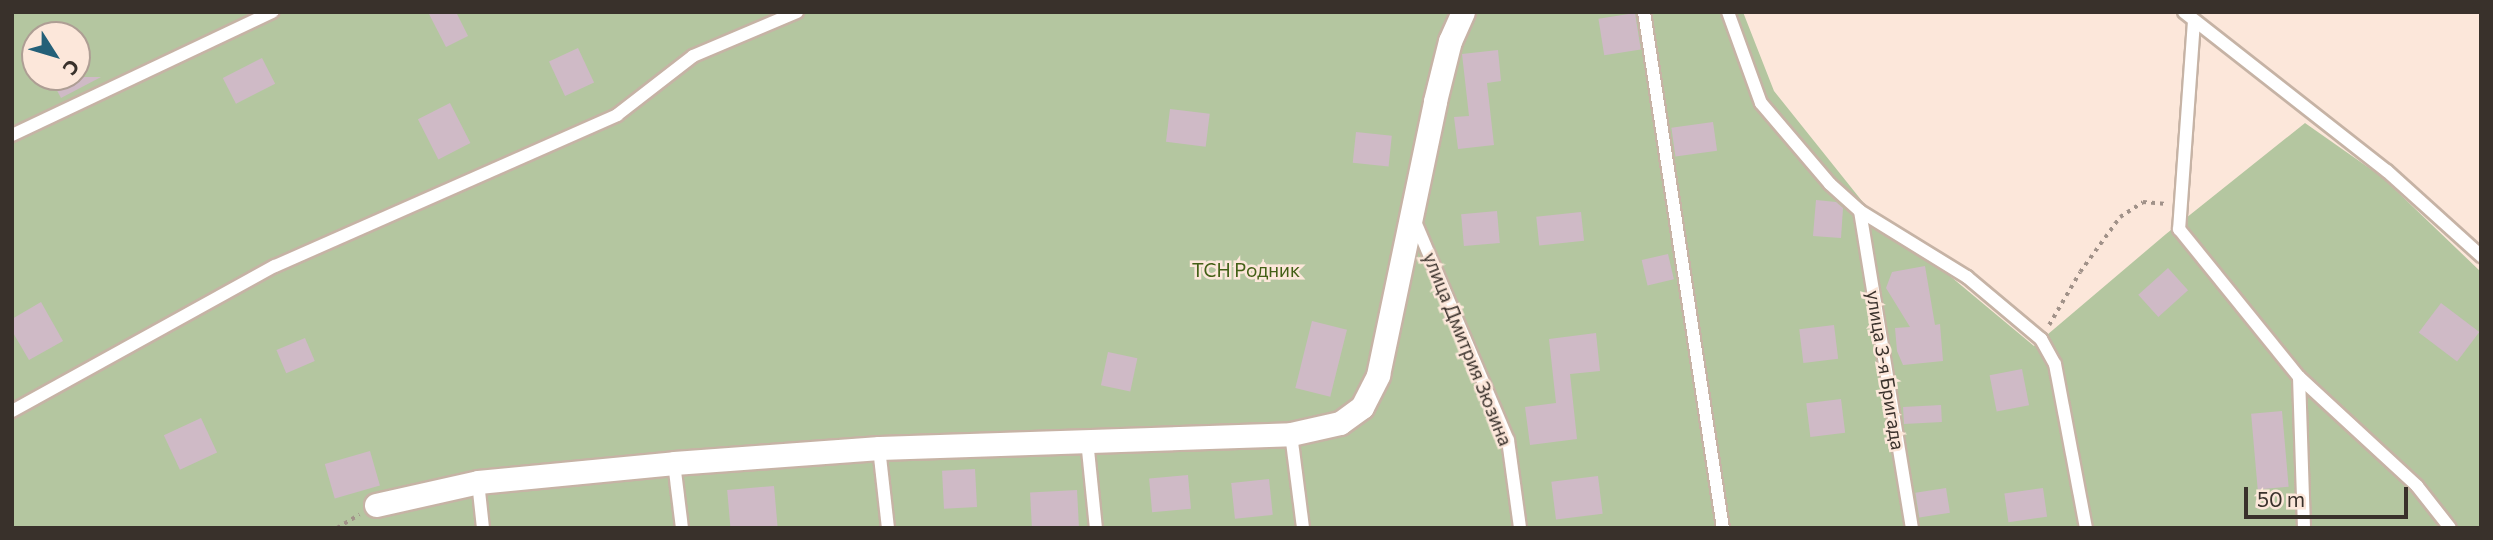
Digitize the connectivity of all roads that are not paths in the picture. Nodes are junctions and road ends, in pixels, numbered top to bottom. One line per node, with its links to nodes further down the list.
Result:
1 (272, 12): 8 (lane)
2 (797, 12): 13 (lane)
3 (1463, 12): 10 (street)
4 (1644, 12): 26 (lane)
5 (1728, 12): 9 (lane)
6 (2183, 12): 7 (lane)
7 (2194, 21): 11 (lane); 12 (lane)
8 (12, 135)
9 (1860, 211): 27 (lane, улица 3-я Бригада); 28 (lane)
10 (1412, 215): 14 (street); 25 (lane, улица Дмитрия Зюзина)
11 (2481, 256)
12 (2299, 377): 29 (lane); 30 (lane)
13 (12, 411)
14 (1291, 434): 15 (street); 24 (lane)
15 (1087, 440): 16 (street); 23 (lane)
16 (879, 448): 17 (street); 22 (lane)
17 (674, 463): 18 (street); 21 (lane)
18 (478, 482): 19 (street); 20 (lane)
19 (376, 505)
20 (483, 528)
21 (682, 528)
22 (888, 528)
23 (1096, 528)
24 (1303, 528)
25 (1520, 528)
26 (1723, 528)
27 (1912, 528)
28 (2085, 528)
29 (2304, 528)
30 (2450, 528)

